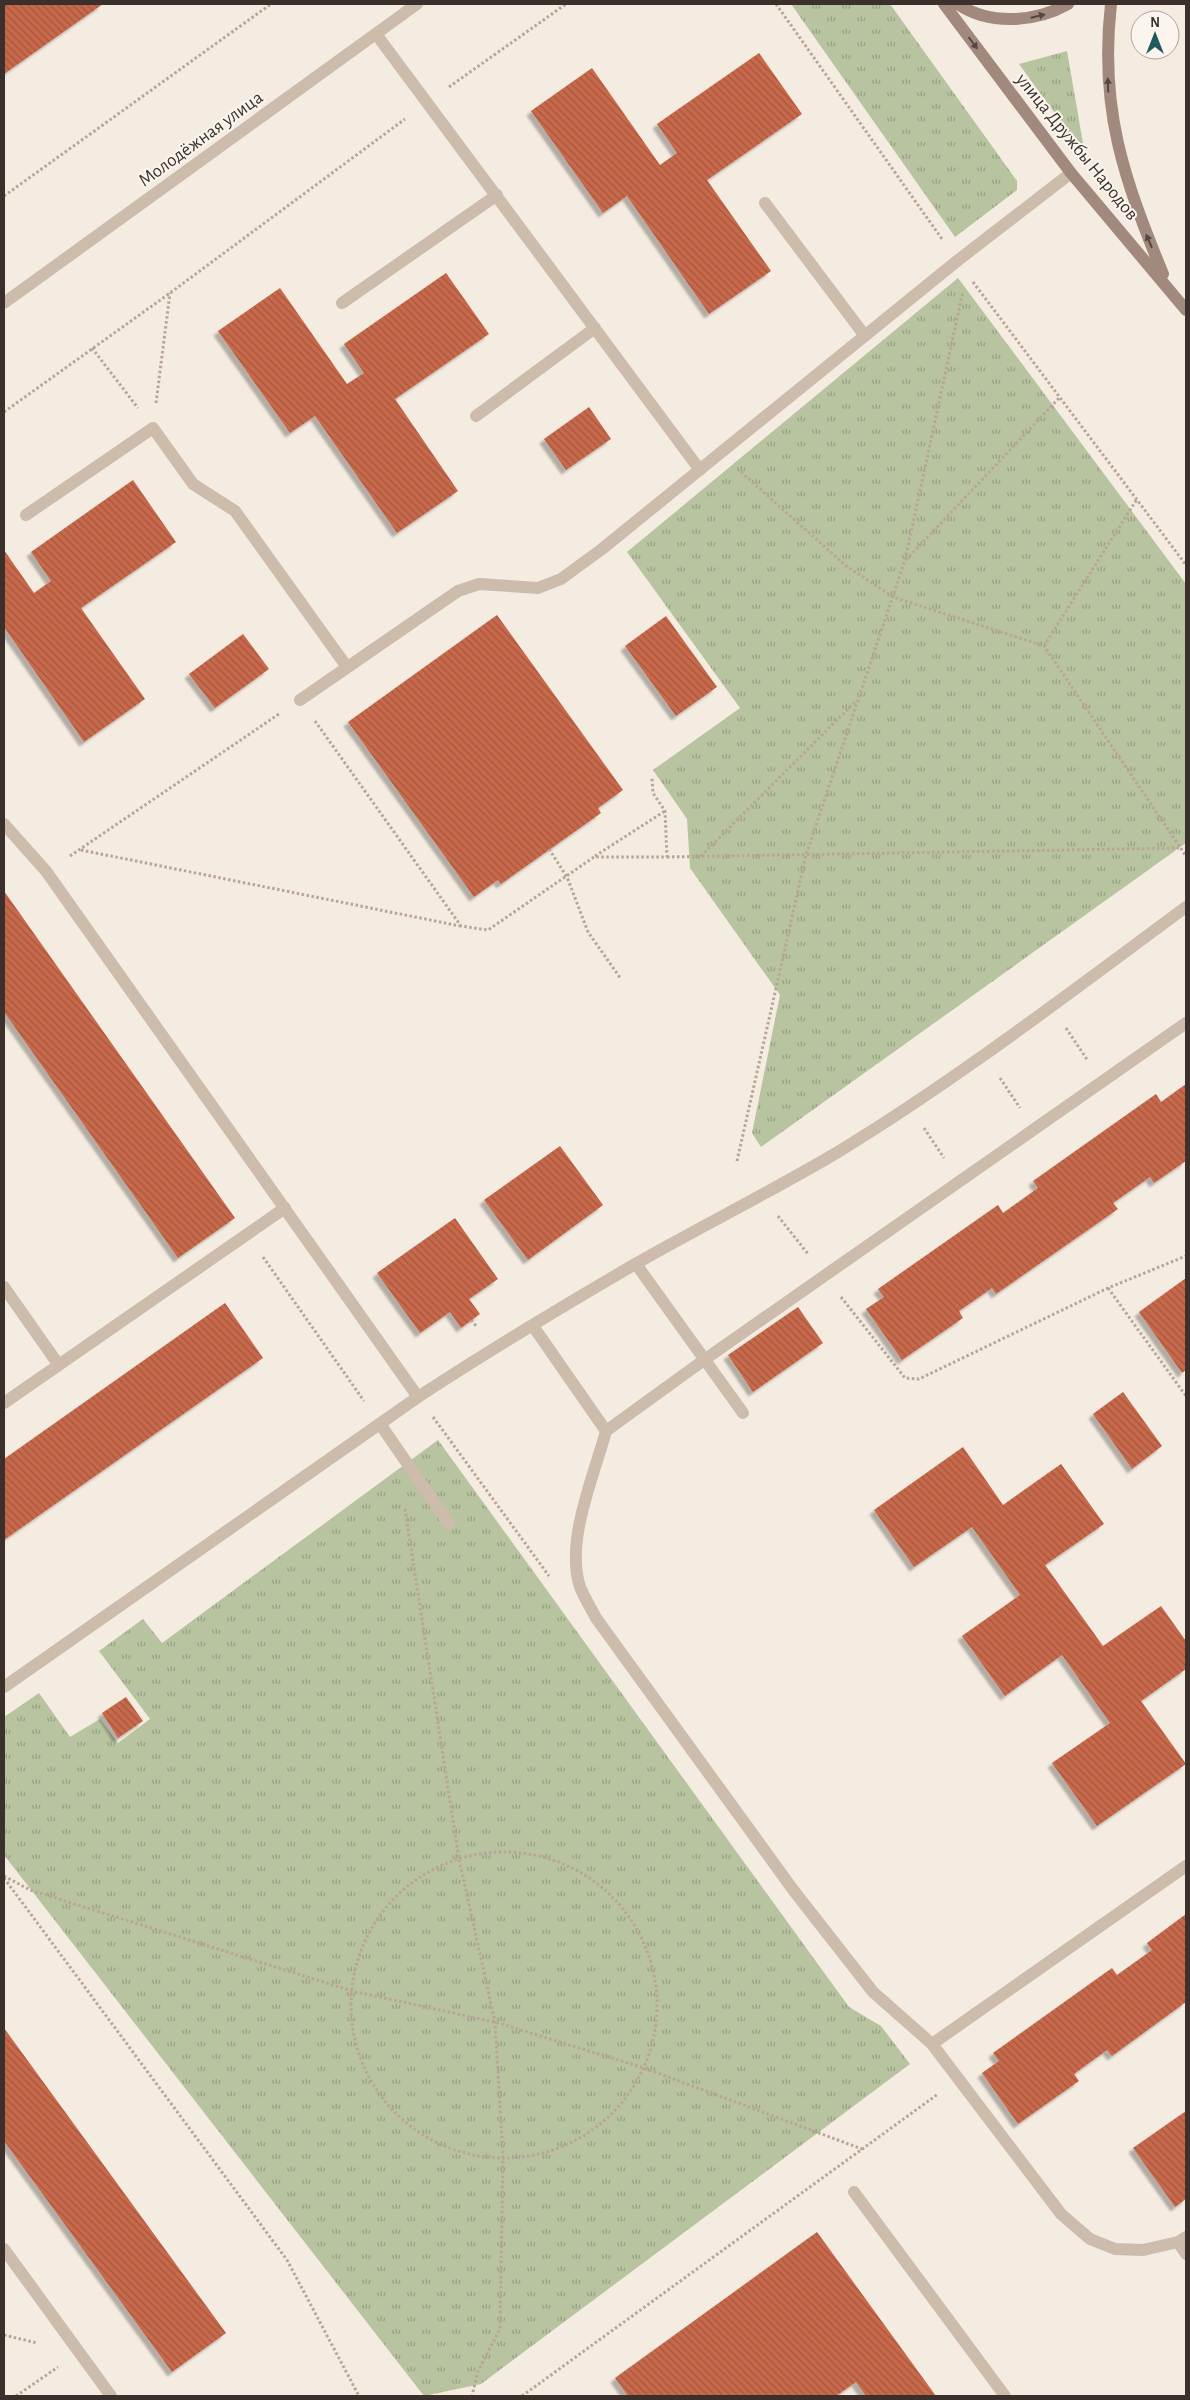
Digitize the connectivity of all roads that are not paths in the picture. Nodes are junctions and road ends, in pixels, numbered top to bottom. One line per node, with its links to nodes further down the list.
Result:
1 (417, 4): 6 (street, Молодёжная улица)
2 (944, 4): 7 (main road, улица Дружбы Народов, one-way to 7)
3 (958, 4): 4 (main road, one-way to 4)
4 (1068, 4)
5 (1111, 4): 10 (main road, one-way to 5)
6 (376, 34): 8 (street); 11 (street, Молодёжная улица)
7 (1071, 173): 10 (main road, улица Дружбы Народов); 15 (street)
8 (497, 195): 12 (street); 14 (street)
9 (765, 203): 15 (street)
10 (1168, 286): 13 (main road, улица Дружбы Народов)
11 (4, 303)
12 (342, 303)
13 (1186, 310)
14 (595, 328): 16 (street); 17 (street)
15 (865, 336): 17 (street)
16 (476, 416)
17 (700, 470): 19 (street)
18 (26, 515): 19 (street)
19 (347, 667): 20 (street)
20 (300, 700)
21 (4, 824): 24 (street)
22 (1186, 907): 25 (street)
23 (1186, 1023): 28 (street)
24 (285, 1208): 29 (street); 30 (street)
25 (636, 1264): 27 (street); 28 (street)
26 (4, 1287): 29 (street)
27 (533, 1326): 30 (street); 34 (street)
28 (704, 1360): 32 (street); 34 (street)
29 (58, 1364): 31 (street)
30 (418, 1397): 33 (street)
31 (4, 1403)
32 (743, 1413)
33 (380, 1424): 35 (street); 36 (street)
34 (606, 1431): 38 (street)
35 (449, 1524)
36 (4, 1687)
37 (1186, 1866): 38 (street)
38 (932, 2044): 40 (street)
39 (854, 2192): 44 (street)
40 (1182, 2240): 42 (street)
41 (4, 2249): 43 (street)
42 (1186, 2254)
43 (111, 2396)
44 (1005, 2396)

